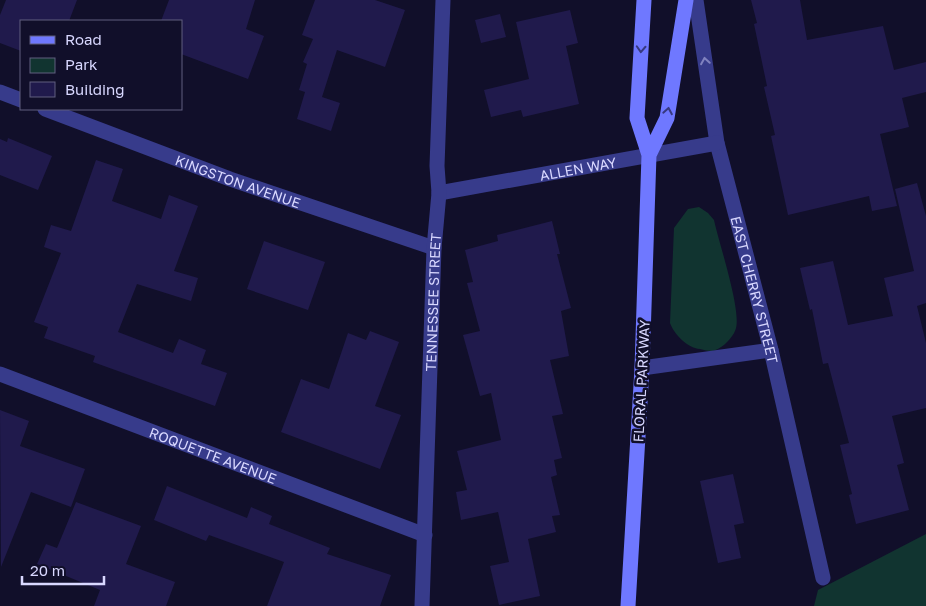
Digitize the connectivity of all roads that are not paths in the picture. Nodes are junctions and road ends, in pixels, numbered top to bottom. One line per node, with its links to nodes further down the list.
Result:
1 (443, 0): 10 (street, TENNESSEE STREET)
2 (644, 0): 9 (street, FLORAL PARKWAY, one-way to 9)
3 (686, 0): 9 (street, FLORAL PARKWAY, one-way to 3)
4 (696, 0): 8 (street, EAST CHERRY STREET, one-way to 4)
5 (0, 92): 6 (street)
6 (20, 100)
7 (48, 110): 11 (street, KINGSTON AVENUE)
8 (717, 144): 9 (street, ALLEN WAY); 12 (street, EAST CHERRY STREET)
9 (649, 155): 10 (street, ALLEN WAY); 13 (street, FLORAL PARKWAY)
10 (438, 192): 11 (street, TENNESSEE STREET)
11 (434, 248): 15 (street, TENNESSEE STREET)
12 (771, 350): 13 (street); 16 (street, EAST CHERRY STREET)
13 (642, 368): 18 (street, FLORAL PARKWAY)
14 (0, 374): 15 (street, ROQUETTE AVENUE)
15 (424, 535): 17 (street, TENNESSEE STREET)
16 (824, 578)
17 (422, 606)
18 (628, 606)

